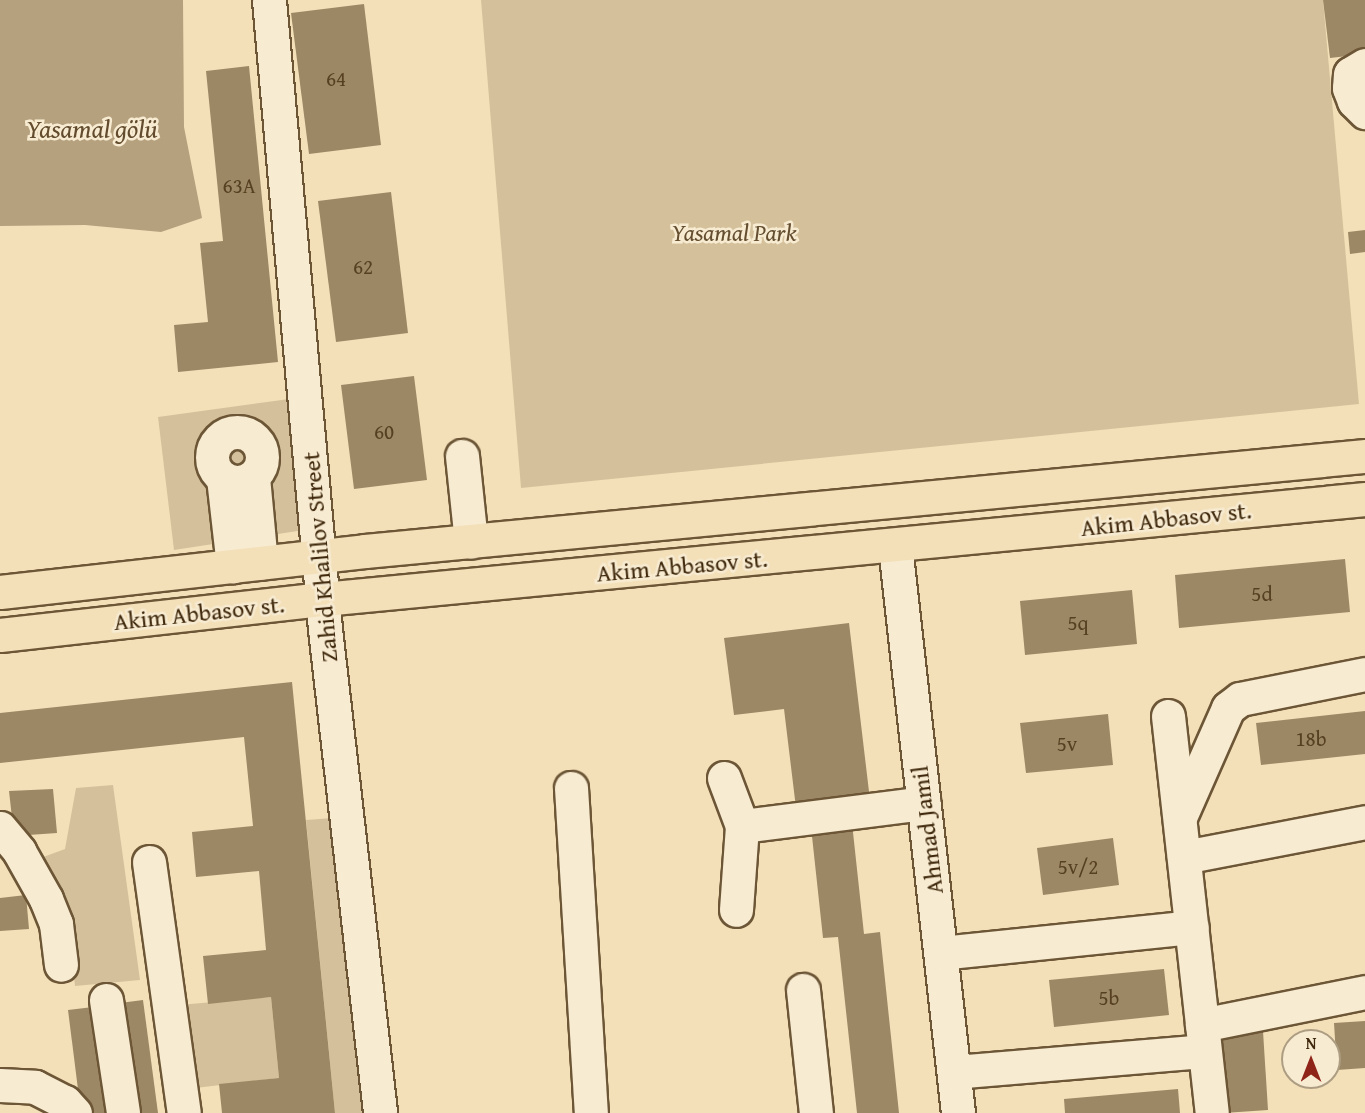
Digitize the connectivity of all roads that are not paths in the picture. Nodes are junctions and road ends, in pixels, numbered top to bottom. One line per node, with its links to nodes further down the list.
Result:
1 (269, 0): 12 (street, Zahid Khalilov Street)
2 (1365, 65): 3 (street)
3 (1365, 112)
4 (462, 456): 10 (street)
5 (1365, 456): 6 (main road, Akim Abbasov st.)
6 (1215, 471): 9 (main road); 10 (main road, Akim Abbasov st.)
7 (238, 477): 13 (street)
8 (1365, 499): 9 (main road, Akim Abbasov st.)
9 (1219, 513): 11 (main road, Akim Abbasov st.)
10 (471, 542): 12 (main road, Akim Abbasov st.)
11 (895, 546): 15 (main road, Akim Abbasov st.); 21 (street, Ahmad Jamil)
12 (320, 556): 13 (main road, Akim Abbasov st.); 15 (street, Zahid Khalilov Street)
13 (247, 564): 14 (main road, Akim Abbasov st.)
14 (0, 592)
15 (323, 599): 16 (main road, Akim Abbasov st.); 41 (street, Zahid Khalilov Street)
16 (0, 635)
17 (1365, 674): 22 (street)
18 (1168, 716): 22 (street)
19 (724, 778): 24 (street)
20 (570, 788): 42 (street)
21 (924, 803): 24 (street); 30 (street, Ahmad Jamil)
22 (1180, 817): 26 (street)
23 (1365, 822): 26 (street)
24 (742, 826): 28 (street)
25 (0, 828): 31 (street)
26 (1184, 857): 29 (street)
27 (149, 862): 40 (street)
28 (735, 910)
29 (1192, 927): 30 (street); 35 (street)
30 (941, 953): 36 (street, Ahmad Jamil)
31 (61, 965)
32 (803, 990): 43 (street)
33 (1365, 992): 35 (street)
34 (106, 1000): 39 (street)
35 (1203, 1038): 36 (street); 45 (street)
36 (954, 1072): 44 (street, Ahmad Jamil)
37 (0, 1085): 38 (street)
38 (75, 1113)
39 (123, 1113)
40 (184, 1113)
41 (380, 1113)
42 (591, 1113)
43 (816, 1113)
44 (958, 1113)
45 (1212, 1113)

